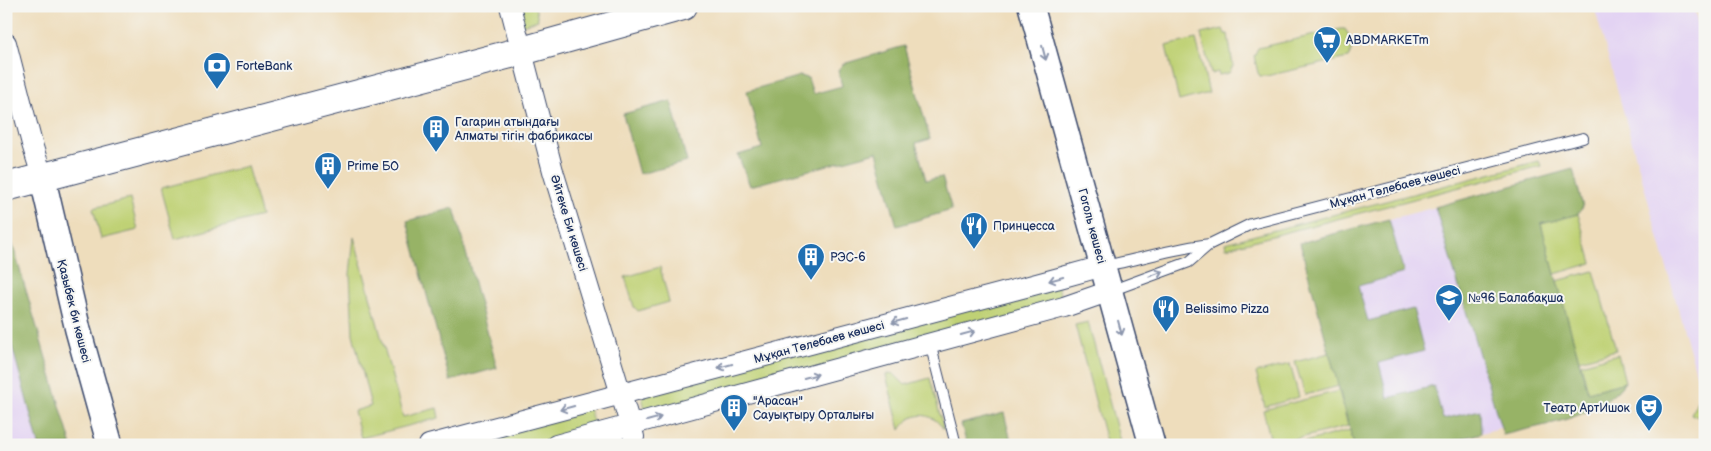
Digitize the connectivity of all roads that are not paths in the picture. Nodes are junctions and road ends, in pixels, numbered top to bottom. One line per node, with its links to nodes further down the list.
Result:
1 (510, 6): 5 (street, Әйтеке Би көшесі)
2 (683, 6): 5 (main road)
3 (1031, 6): 10 (street, Гоголь көшесі, one-way to 10)
4 (6, 43): 7 (street)
5 (522, 51): 7 (main road); 13 (street, Әйтеке Би көшесі)
6 (1583, 138): 9 (lane, Мұқан Төлебаев көшесі)
7 (42, 176): 8 (main road); 15 (street, Қазыбек би көшесі)
8 (6, 187)
9 (1210, 244): 10 (lane, Мұқан Төлебаев көшесі); 11 (lane, Мұқан Төлебаев көшесі, one-way to 9)
10 (1102, 266): 11 (street, Гоголь көшесі); 13 (street, Мұқан Төлебаев көшесі, one-way to 13)
11 (1110, 291): 12 (street, Мұқан Төлебаев көшесі, one-way to 11); 19 (street, Гоголь көшесі, one-way to 19)
12 (930, 343): 14 (street, Мұқан Төлебаев көшесі, one-way to 12); 18 (lane)
13 (620, 394): 14 (street, Әйтеке Би көшесі); 16 (street, Мұқан Төлебаев көшесі, one-way to 16)
14 (625, 438): 17 (street, Мұқан Төлебаев көшесі)
15 (110, 445)
16 (429, 445)
17 (556, 445)
18 (956, 445)
19 (1152, 445)

